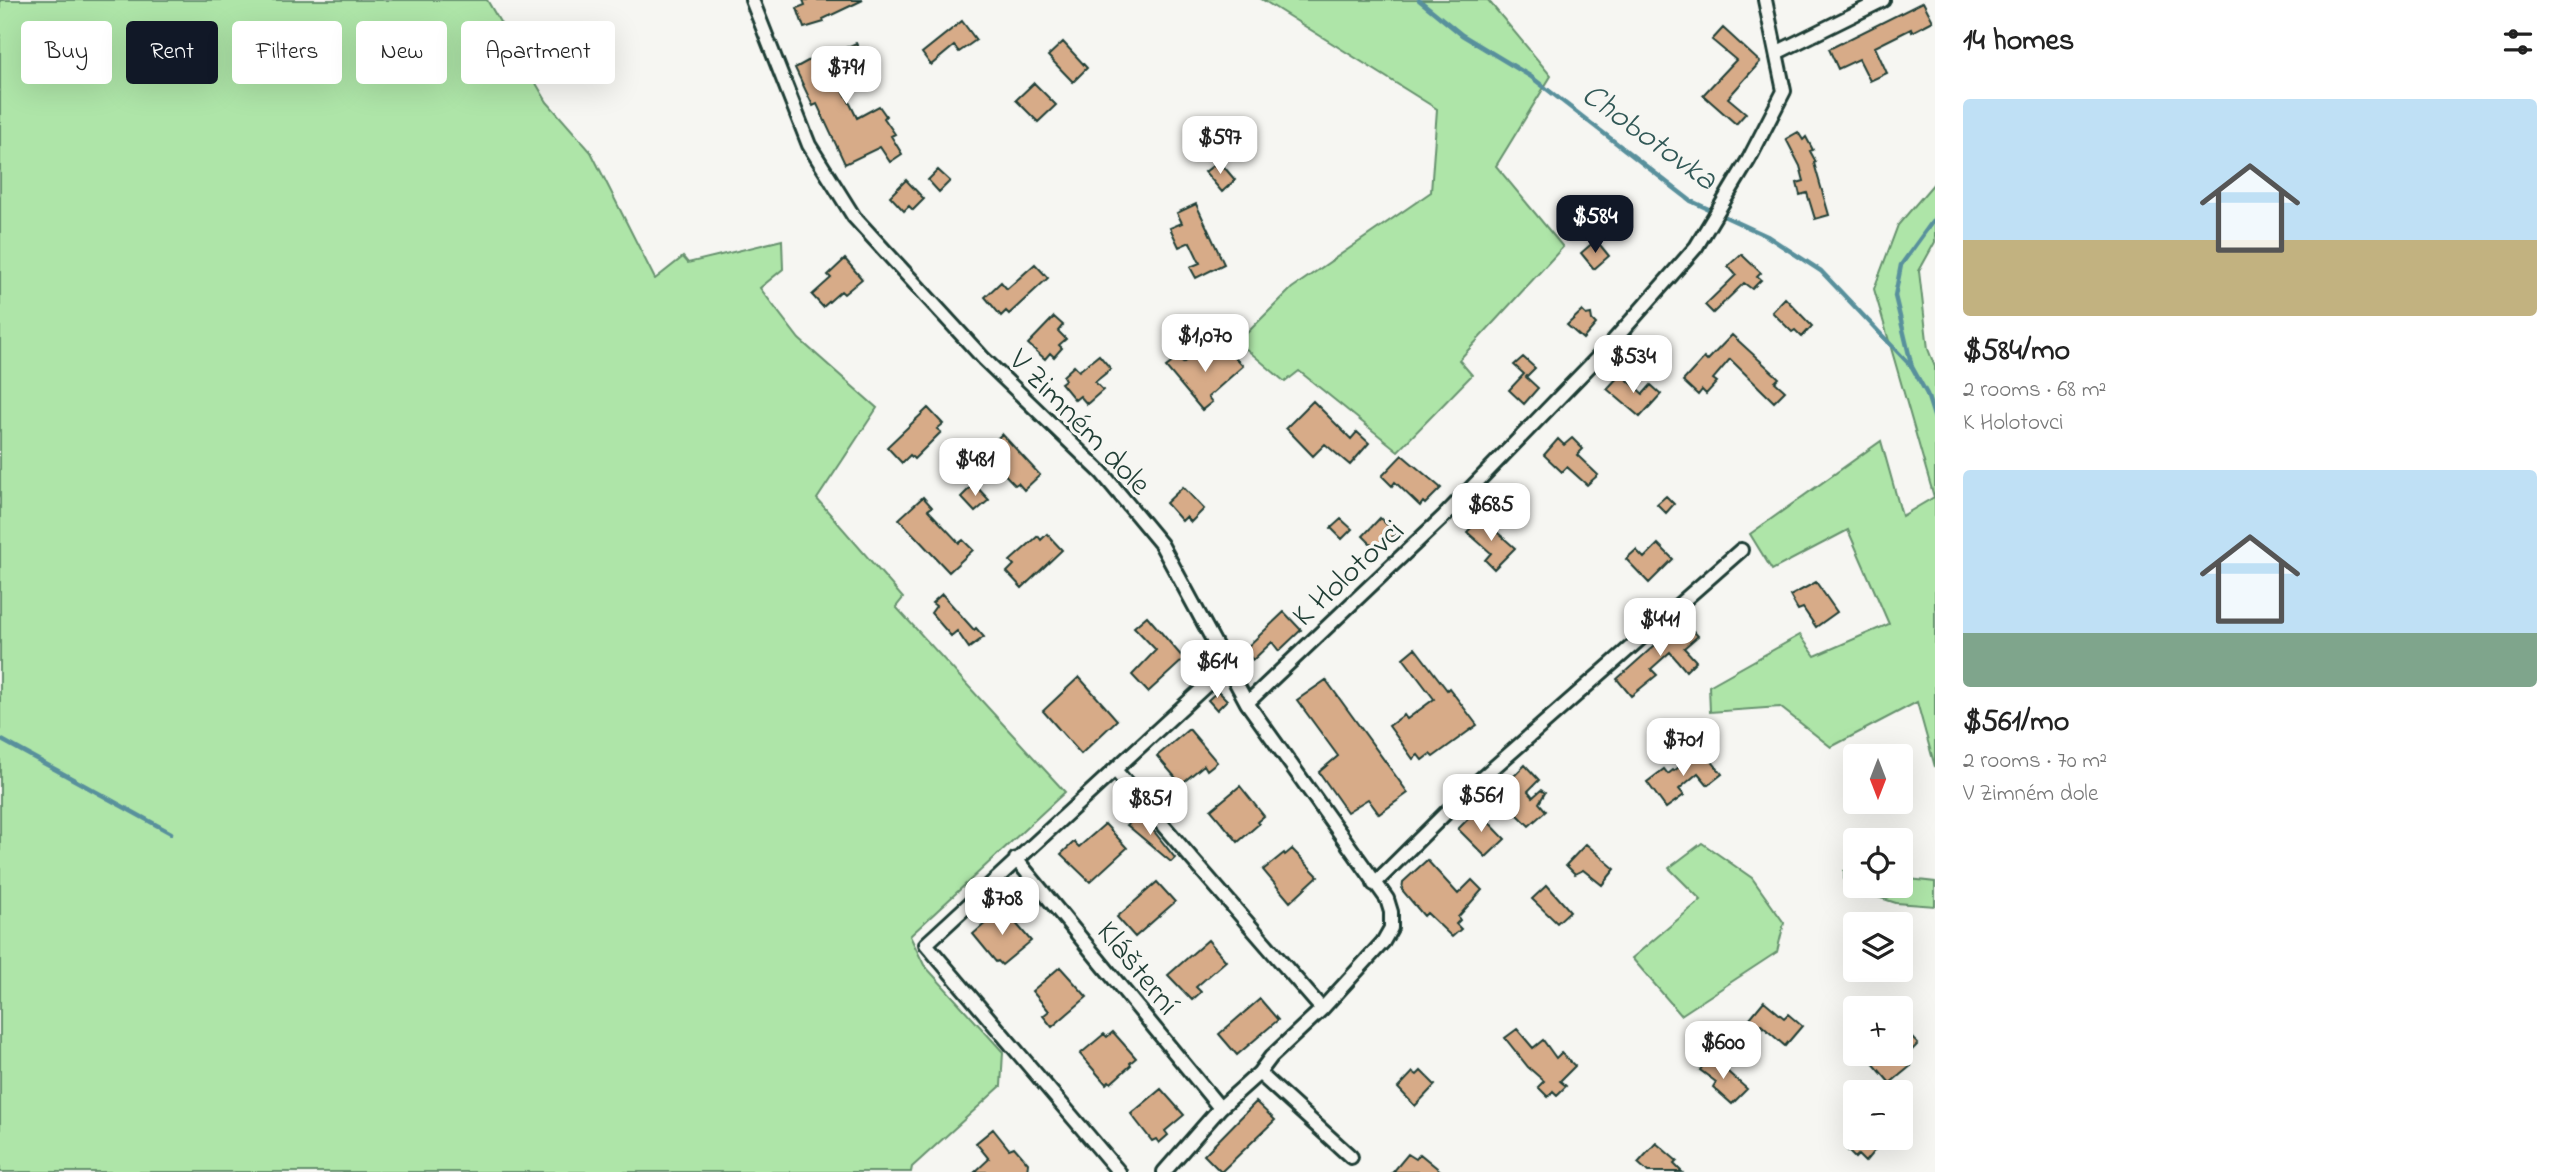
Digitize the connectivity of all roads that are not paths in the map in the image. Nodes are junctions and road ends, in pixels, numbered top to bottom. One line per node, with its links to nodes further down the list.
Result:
1 (752, 0): 6 (street, V Zimném dole)
2 (1765, 0): 4 (street, K Holotovci)
3 (1883, 0): 4 (street)
4 (1778, 52): 7 (street, K Holotovci)
5 (1741, 550): 10 (street)
6 (1227, 666): 7 (street, V Zimném dole); 8 (street)
7 (1247, 703): 10 (street, V Zimném dole)
8 (1115, 770): 9 (street); 11 (street)
9 (1016, 859): 13 (street, Klášterní); 15 (street)
10 (1374, 884): 11 (street, V Zimném dole)
11 (1322, 1009): 12 (street)
12 (1259, 1073): 13 (street); 14 (street)
13 (1220, 1108): 16 (street)
14 (1351, 1157)
15 (1119, 1172)
16 (1164, 1172)

